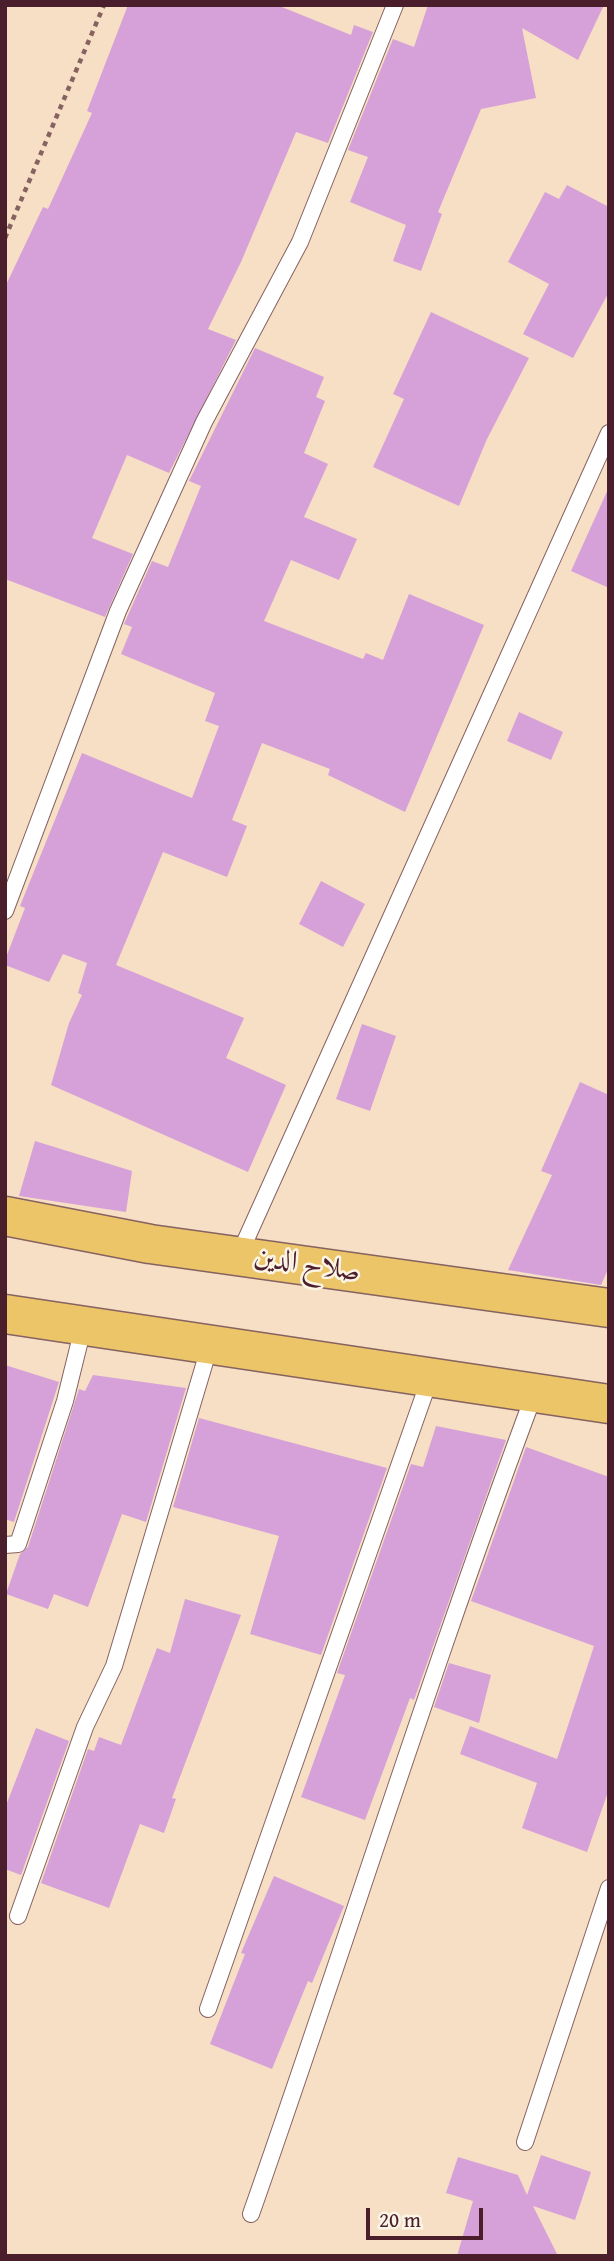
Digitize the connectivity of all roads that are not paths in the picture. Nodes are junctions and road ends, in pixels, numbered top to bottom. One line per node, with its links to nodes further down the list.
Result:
1 (396, 5): 3 (lane)
2 (609, 433): 5 (lane)
3 (5, 911)
4 (5, 1216): 5 (highway, صلاح الدين)
5 (239, 1255): 6 (highway, صلاح الدين)
6 (609, 1308)
7 (5, 1314): 8 (highway)
8 (84, 1324): 9 (highway); 13 (lane)
9 (210, 1345): 10 (highway); 15 (lane)
10 (431, 1375): 11 (highway); 16 (lane)
11 (534, 1392): 12 (highway); 18 (lane)
12 (609, 1404)
13 (5, 1545)
14 (609, 1888): 17 (lane)
15 (18, 1916)
16 (208, 2009)
17 (525, 2142)
18 (251, 2214)

